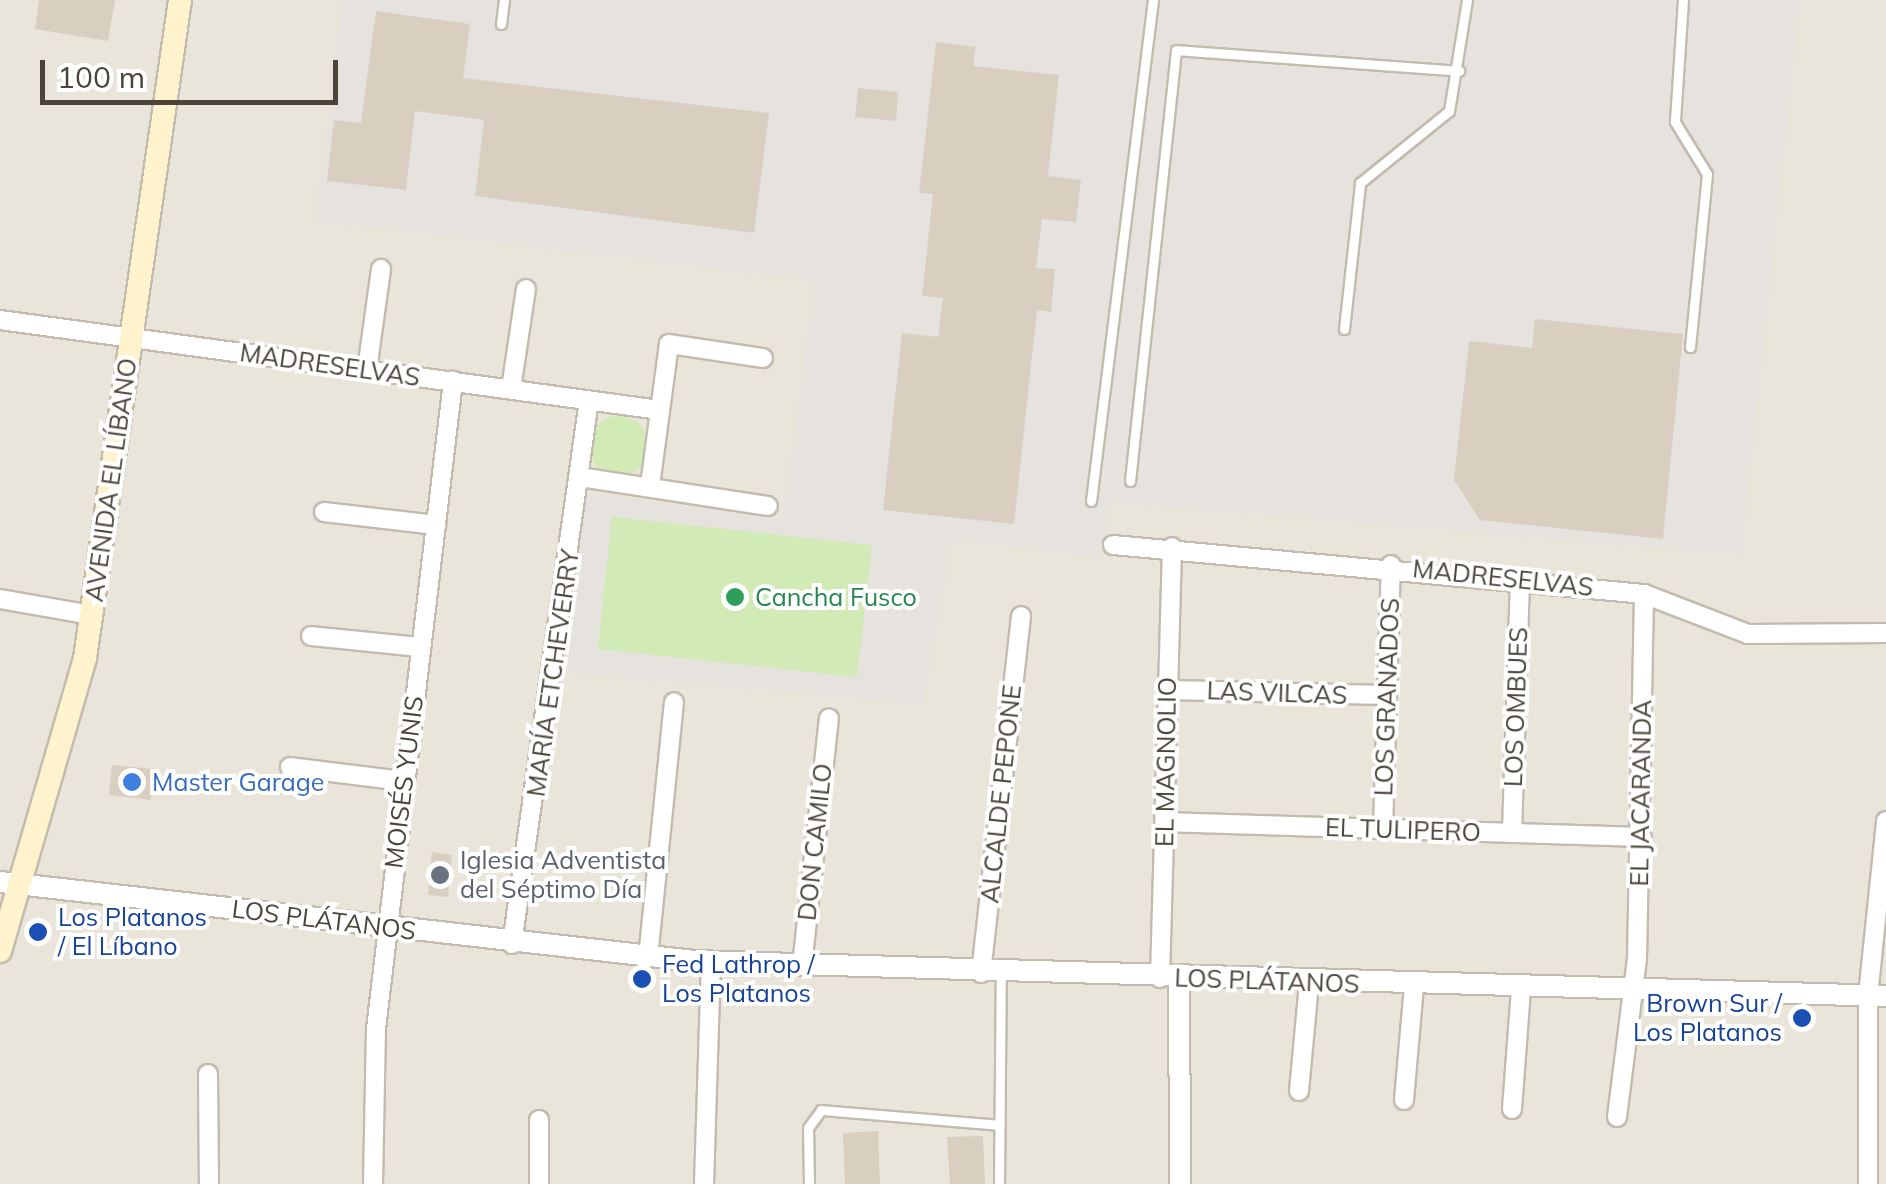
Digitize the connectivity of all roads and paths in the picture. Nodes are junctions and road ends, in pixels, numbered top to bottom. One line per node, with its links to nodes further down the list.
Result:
1 (180, 0): 12 (main road, AVENIDA EL LÍBANO)
2 (504, 0): 6 (lane)
3 (1154, 0): 23 (lane)
4 (1468, 0): 7 (lane)
5 (1682, 0): 13 (lane)
6 (501, 24)
7 (1460, 71): 11 (lane); 21 (lane)
8 (381, 269): 15 (street)
9 (526, 289): 17 (street)
10 (0, 320): 12 (street, MADRESELVAS)
11 (1344, 329)
12 (131, 338): 15 (street, MADRESELVAS); 33 (main road, AVENIDA EL LÍBANO)
13 (1690, 347)
14 (763, 358): 19 (street)
15 (367, 370): 16 (street, MADRESELVAS)
16 (454, 381): 17 (street, MADRESELVAS); 26 (street, MOISÉS YUNIS)
17 (511, 389): 18 (street, MADRESELVAS)
18 (589, 400): 19 (street, MADRESELVAS); 20 (street, MARÍA ETCHEVERRY)
19 (660, 410): 22 (street)
20 (580, 477): 22 (street); 51 (street, MARÍA ETCHEVERRY)
21 (1130, 481)
22 (650, 486): 24 (street)
23 (1090, 501)
24 (768, 506)
25 (324, 512): 26 (street)
26 (436, 524): 37 (street, MOISÉS YUNIS)
27 (1113, 545): 28 (street, MADRESELVAS)
28 (1172, 547): 29 (street, MADRESELVAS); 38 (street, EL MAGNOLIO)
29 (1390, 565): 30 (street, MADRESELVAS); 39 (street, LOS GRANADOS)
30 (1520, 580): 31 (street, MADRESELVAS); 47 (street, LOS OMBUES)
31 (1644, 594): 35 (street, MADRESELVAS); 48 (street, EL JACARANDA)
32 (0, 599): 33 (street)
33 (92, 615): 49 (main road, AVENIDA EL LÍBANO)
34 (1021, 616): 56 (street, ALCALDE PEPONE)
35 (1886, 633)
36 (311, 636): 37 (street)
37 (420, 646): 43 (street, MOISÉS YUNIS)
38 (1167, 690): 39 (street, LAS VILCAS); 44 (street, EL MAGNOLIO)
39 (1386, 696): 46 (street, LOS GRANADOS)
40 (674, 702): 53 (street)
41 (829, 718): 55 (street, DON CAMILO)
42 (290, 768): 43 (street)
43 (403, 781): 50 (street, MOISÉS YUNIS)
44 (1164, 822): 46 (street, EL TULIPERO); 57 (street, EL MAGNOLIO)
45 (1886, 822): 62 (street)
46 (1383, 830): 47 (street, EL TULIPERO)
47 (1512, 834): 48 (street, EL TULIPERO)
48 (1642, 837): 61 (street, EL JACARANDA)
49 (9, 884): 50 (street, LOS PLÁTANOS); 52 (main road, AVENIDA EL LÍBANO)
50 (387, 927): 51 (street, LOS PLÁTANOS); 71 (street, MOISÉS YUNIS)
51 (512, 944): 53 (street, LOS PLÁTANOS)
52 (0, 950)
53 (648, 958): 54 (street, LOS PLÁTANOS)
54 (711, 962): 55 (street, LOS PLÁTANOS); 73 (street)
55 (802, 966): 56 (street, LOS PLÁTANOS)
56 (991, 973): 57 (street, LOS PLÁTANOS); 69 (lane)
57 (1170, 978): 58 (street, LOS PLÁTANOS); 76 (street)
58 (1309, 983): 59 (street, LOS PLÁTANOS); 64 (street)
59 (1414, 986): 60 (street, LOS PLÁTANOS); 65 (street)
60 (1522, 990): 61 (street, LOS PLÁTANOS); 66 (street)
61 (1632, 992): 62 (street, LOS PLÁTANOS); 67 (street, EL JACARANDA)
62 (1877, 996): 77 (street)
63 (208, 1074): 70 (street)
64 (1299, 1091)
65 (1404, 1100)
66 (1512, 1108)
67 (1617, 1117)
68 (539, 1120): 72 (street)
69 (998, 1125): 74 (lane); 75 (lane)
70 (209, 1184)
71 (373, 1184)
72 (540, 1184)
73 (704, 1184)
74 (809, 1184)
75 (999, 1184)
76 (1180, 1184)
77 (1868, 1184)

